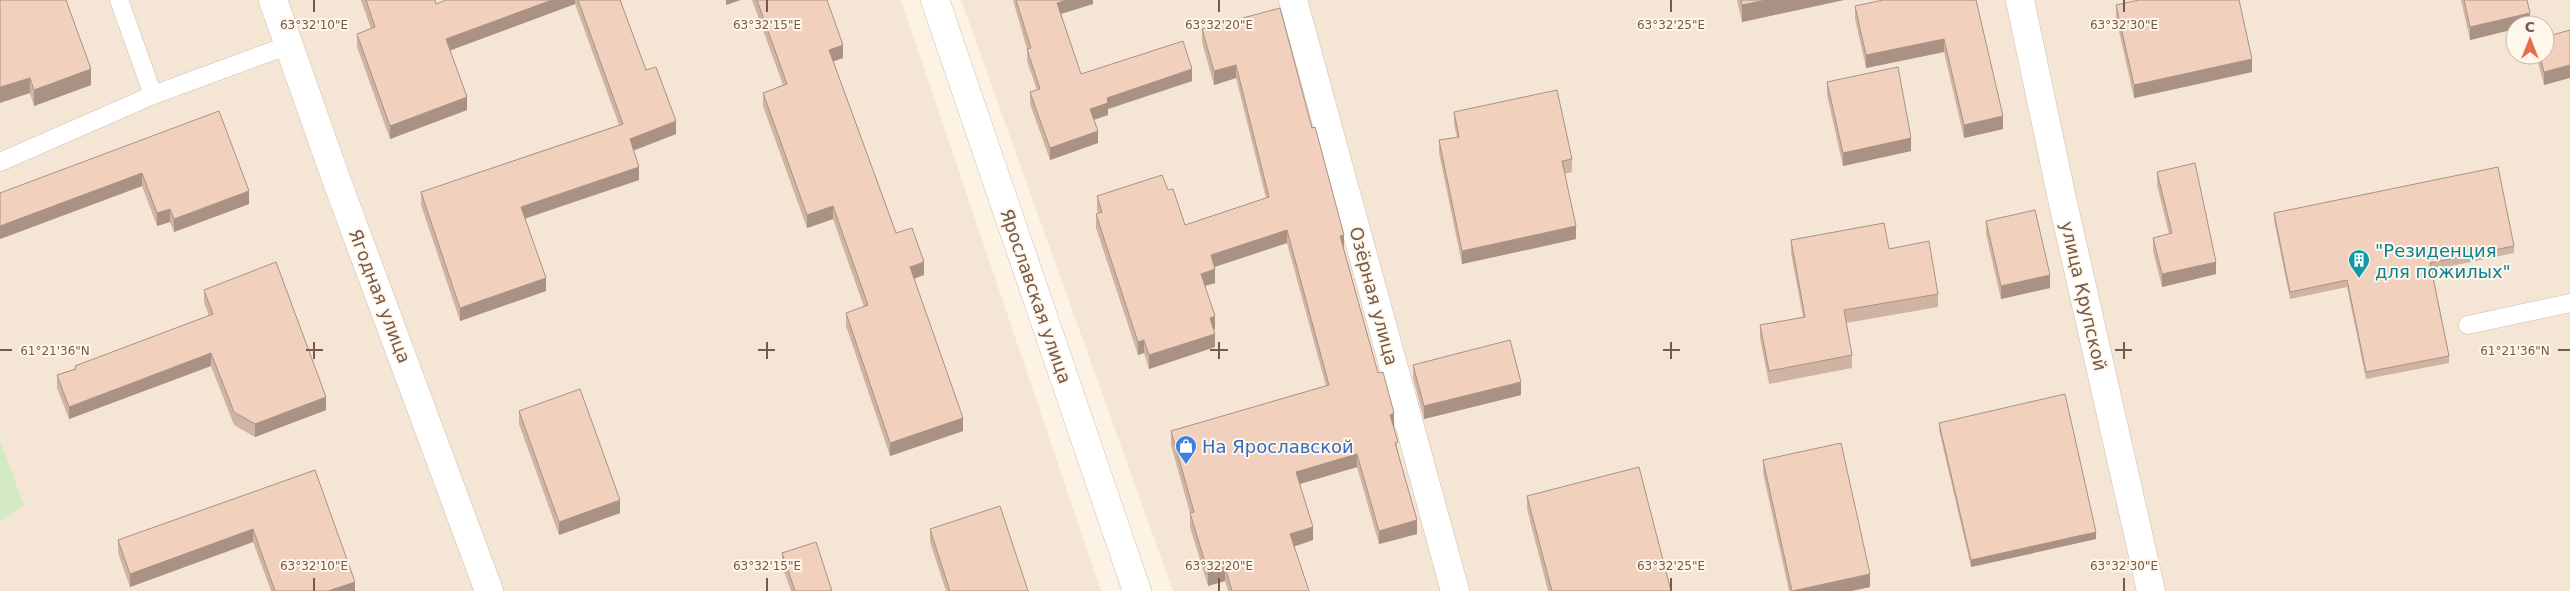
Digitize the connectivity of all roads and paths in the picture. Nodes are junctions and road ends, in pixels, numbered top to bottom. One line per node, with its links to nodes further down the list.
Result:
1 (119, 0): 7 (lane)
2 (273, 0): 6 (street, Ягодная улица)
3 (935, 0): 12 (street, Ярославская улица)
4 (1293, 0): 13 (street, Озёрная улица)
5 (2020, 0): 14 (street, улица Крупской)
6 (289, 45): 7 (lane); 11 (street, Ягодная улица)
7 (153, 95): 8 (lane)
8 (0, 162)
9 (2570, 303): 10 (lane)
10 (2468, 325)
11 (489, 591)
12 (1137, 591)
13 (1455, 591)
14 (2151, 591)

